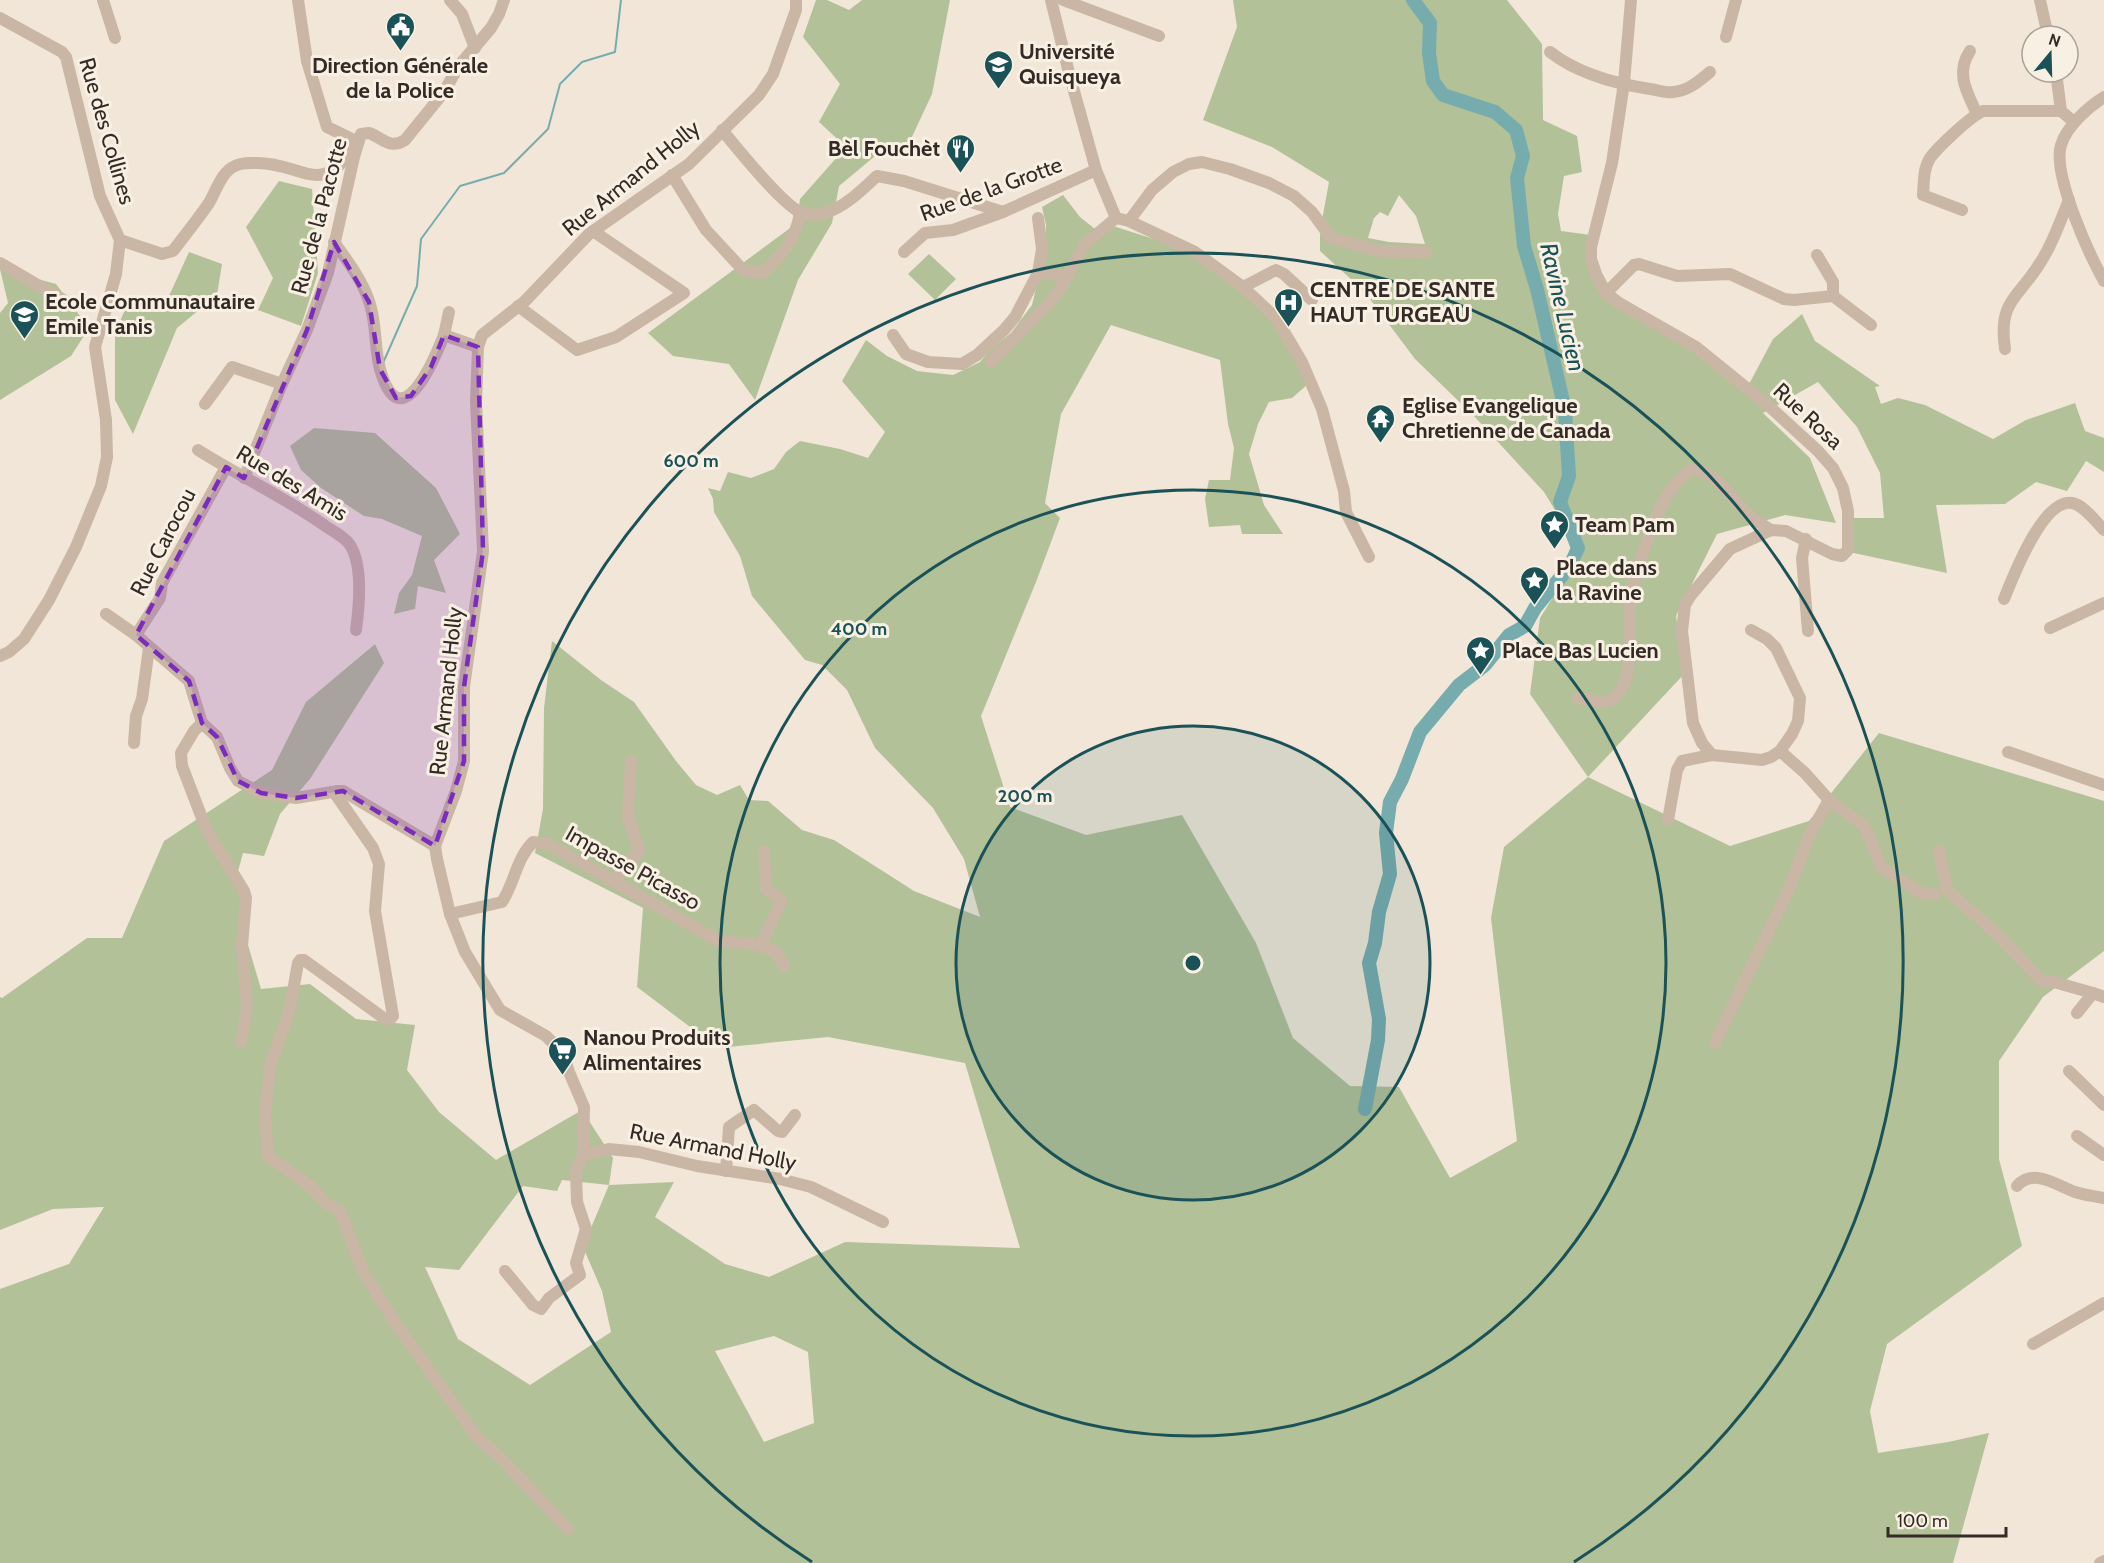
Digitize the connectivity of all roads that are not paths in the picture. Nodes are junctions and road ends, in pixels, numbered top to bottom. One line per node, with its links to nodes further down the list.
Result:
1 (103, 0): 15 (street)
2 (297, 0): 27 (street)
3 (450, 0): 16 (street)
4 (504, 0): 16 (street, Rue de la Pacotte)
5 (796, 0): 26 (street, Rue Armand Holly)
6 (1051, 0): 28 (street)
7 (1063, 0): 13 (street)
8 (1631, 0): 20 (street)
9 (1736, 0): 14 (street)
10 (2040, 0): 12 (street)
11 (0, 18): 37 (street, Rue des Collines)
12 (2045, 24)
13 (1159, 36)
14 (1726, 37)
15 (115, 38)
16 (474, 48): 27 (street, Rue de la Pacotte)
17 (1970, 51): 24 (street)
18 (1550, 52): 20 (street)
19 (1710, 72): 20 (street)
20 (1624, 83): 47 (street)
21 (2058, 84): 23 (street)
22 (2104, 97): 25 (street)
23 (2061, 111): 24 (street); 25 (street)
24 (1977, 114): 31 (street)
25 (2074, 122): 30 (street)
26 (722, 130): 29 (street, Rue Armand Holly); 33 (street)
27 (358, 142): 37 (street, Rue des Collines); 38 (street, Rue de la Pacotte)
28 (1096, 170): 32 (street, Rue de la Grotte); 35 (street)
29 (672, 176): 33 (street); 36 (street, Rue Armand Holly)
30 (2069, 200): 45 (street); 57 (street)
31 (1962, 210)
32 (1003, 212): 33 (street); 39 (street, Rue de la Grotte)
33 (800, 213)
34 (1038, 218): 43 (street)
35 (1123, 219): 40 (street); 44 (street); 46 (street)
36 (593, 231): 51 (street, Rue Armand Holly); 51 (street)
37 (120, 240): 77 (street)
38 (334, 242): 54 (street); 59 (street, Rue de la Pacotte)
39 (904, 252)
40 (1426, 252)
41 (1817, 255): 48 (street)
42 (0, 263): 50 (street)
43 (1038, 273): 44 (street); 55 (street)
44 (1067, 276): 58 (street)
45 (2104, 281)
46 (1243, 287): 49 (street); 67 (street)
47 (1606, 293): 48 (street); 66 (street, Rue Rosa)
48 (1833, 297): 53 (street)
49 (1312, 300)
50 (65, 301)
51 (518, 306): 56 (street, Rue Armand Holly)
52 (449, 312): 54 (street)
53 (1871, 325)
54 (444, 334): 56 (street)
55 (893, 335)
56 (478, 347): 89 (street, Rue Armand Holly)
57 (2005, 349)
58 (991, 362)
59 (282, 384): 60 (street); 63 (street, Rue de la Pacotte)
60 (205, 404)
61 (198, 450): 62 (street, Rue des Amis)
62 (226, 467): 63 (street, Rue des Amis); 75 (street, Rue Carocou)
63 (244, 478): 72 (street, Rue des Amis)
64 (1772, 530): 66 (street, Rue Rosa); 78 (street); 83 (street)
65 (2104, 530): 68 (street)
66 (1806, 539): 74 (street)
67 (1369, 557)
68 (2004, 599)
69 (2104, 603): 71 (street)
70 (106, 614): 75 (street)
71 (2050, 628)
72 (356, 630)
73 (1751, 630): 81 (street)
74 (1808, 631)
75 (136, 635): 76 (street)
76 (149, 648): 79 (street); 80 (street)
77 (0, 656)
78 (1578, 698)
79 (202, 723): 86 (street); 99 (street)
80 (134, 743)
81 (1780, 751): 83 (street); 87 (street)
82 (2007, 752): 85 (street)
83 (1712, 755): 88 (street)
84 (631, 761): 92 (street)
85 (2104, 785)
86 (338, 791): 89 (street); 114 (street)
87 (1829, 800): 93 (street); 100 (street)
88 (1668, 820)
89 (435, 846): 94 (street)
90 (764, 851): 95 (street)
91 (1939, 851): 97 (street)
92 (613, 880): 94 (street, Impasse Picasso); 95 (street, Impasse Picasso)
93 (1935, 894)
94 (450, 914): 105 (street)
95 (761, 945): 96 (street)
96 (784, 966)
97 (2098, 995): 98 (street)
98 (2077, 1013)
99 (241, 1042)
100 (1715, 1043)
101 (2069, 1071): 102 (street)
102 (2104, 1105)
103 (795, 1115): 107 (street)
104 (2077, 1136): 106 (street)
105 (583, 1155): 107 (street, Rue Armand Holly); 111 (street)
106 (2104, 1155)
107 (726, 1171): 110 (street, Rue Armand Holly)
108 (2017, 1186): 109 (street)
109 (2104, 1198)
110 (883, 1221)
111 (505, 1271)
112 (2104, 1303): 113 (street)
113 (2033, 1344)
114 (568, 1529)
115 (2104, 1560): 116 (street)
116 (2100, 1563)

